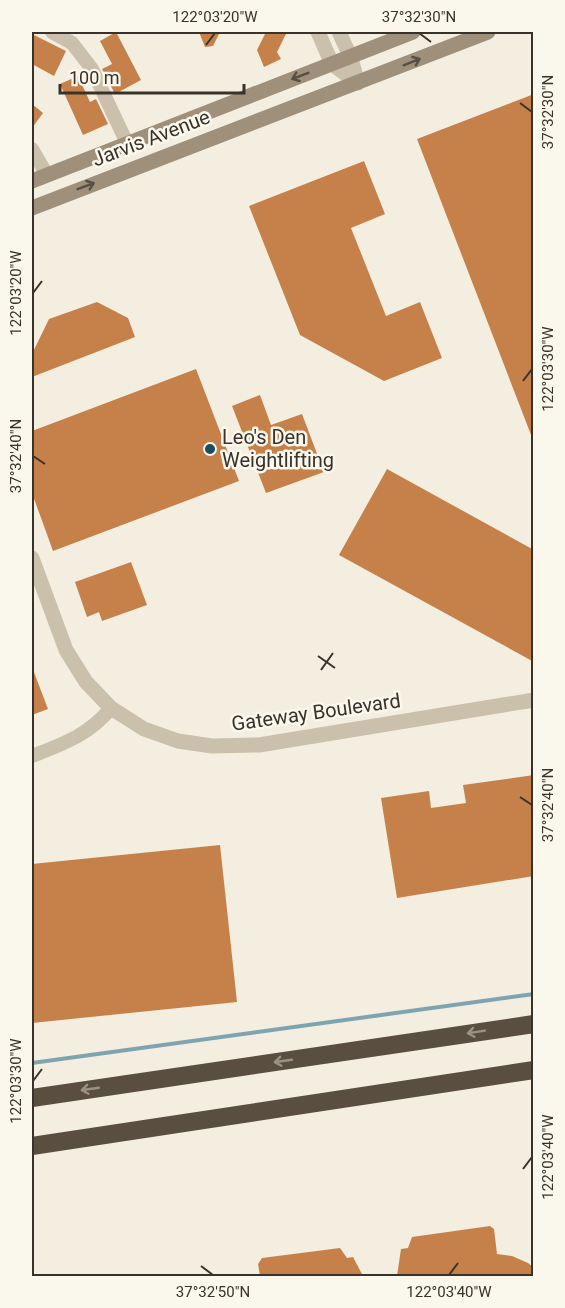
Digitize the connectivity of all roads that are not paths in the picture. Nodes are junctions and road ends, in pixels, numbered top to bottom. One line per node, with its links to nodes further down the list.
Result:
1 (52, 32): 9 (street)
2 (318, 32): 7 (street)
3 (339, 32): 6 (street)
4 (413, 32): 6 (main road, Jarvis Avenue)
5 (488, 32): 8 (main road, Jarvis Avenue, one-way to 5)
6 (351, 56): 7 (main road, Jarvis Avenue); 8 (street)
7 (332, 63): 8 (street); 9 (main road, Jarvis Avenue, one-way to 9)
8 (358, 83): 13 (main road, Jarvis Avenue, one-way to 8)
9 (128, 143): 11 (main road, Jarvis Avenue)
10 (32, 149): 11 (street)
11 (46, 175): 12 (main road, Jarvis Avenue)
12 (32, 181)
13 (32, 208)
14 (32, 558): 16 (street, Gateway Boulevard)
15 (534, 700): 16 (street, Gateway Boulevard)
16 (111, 708): 17 (street)
17 (32, 756)
18 (534, 1023): 21 (highway, one-way to 21)
19 (534, 1059): 22 (highway)
20 (534, 1070): 23 (highway)
21 (32, 1098)
22 (32, 1134)
23 (32, 1146)

